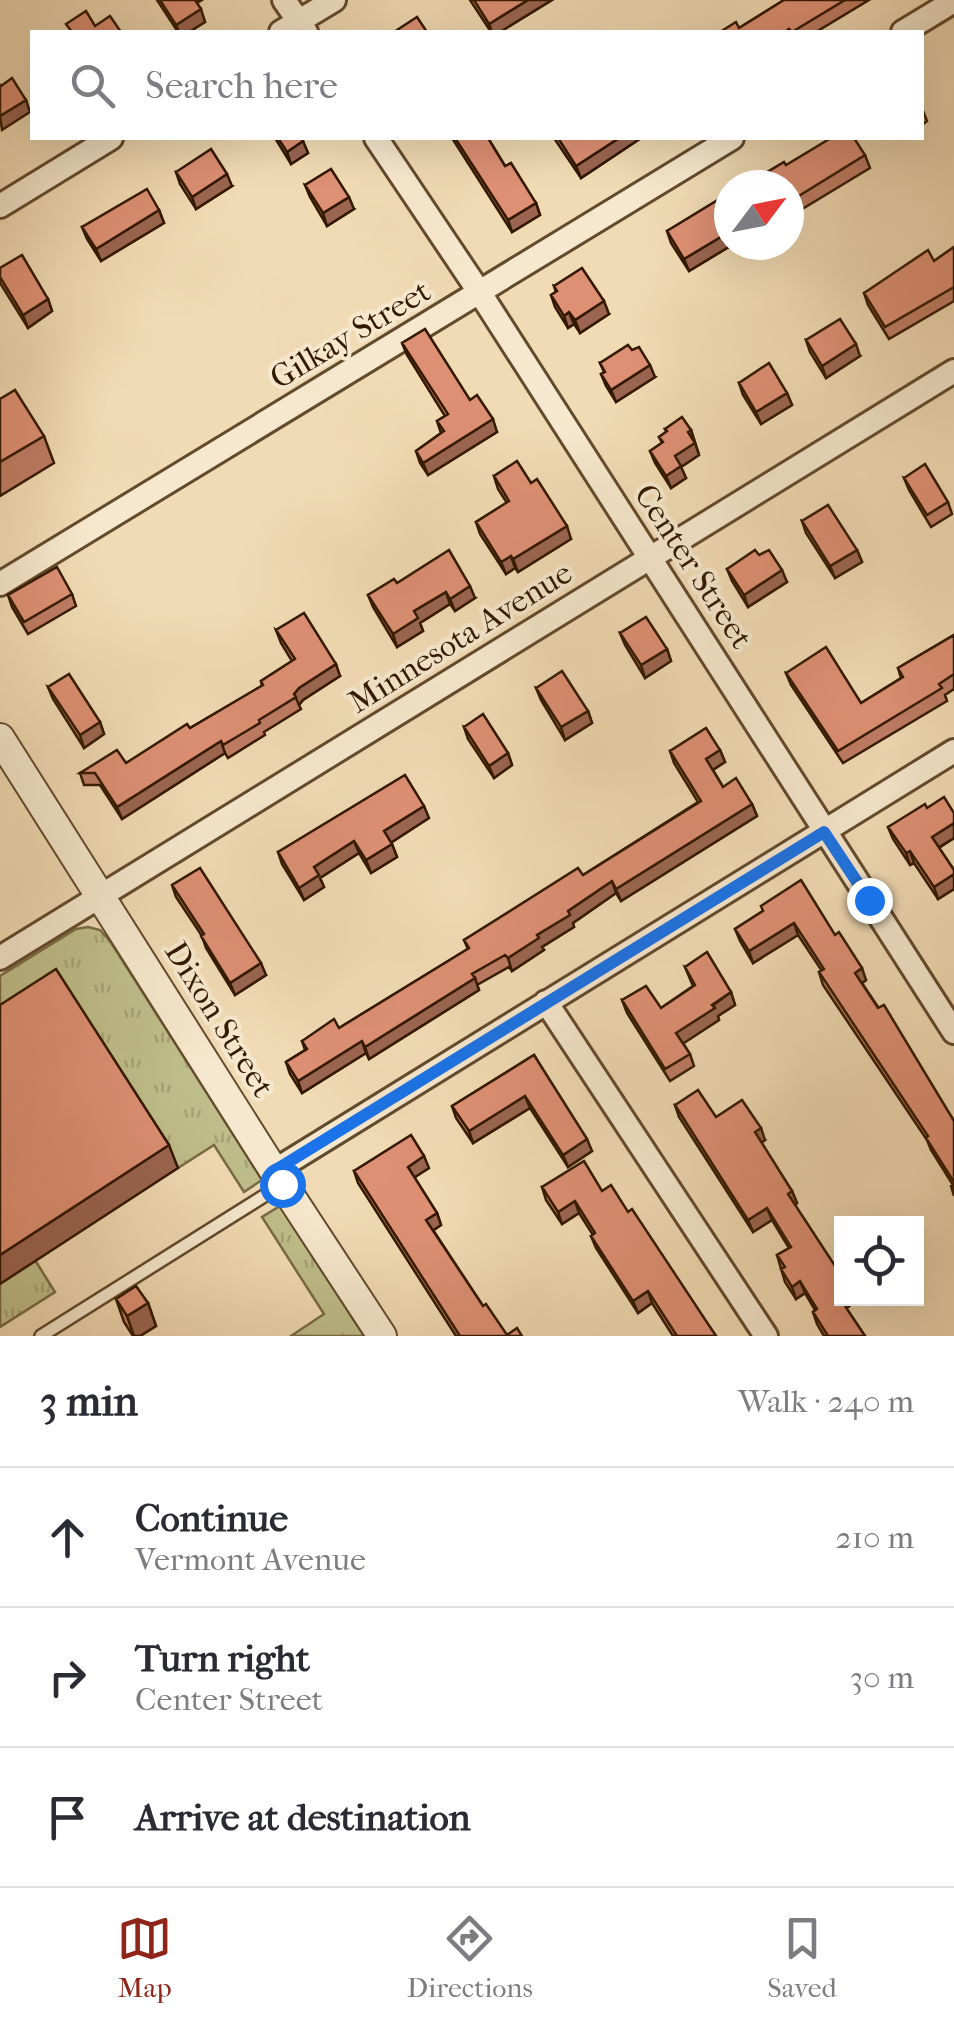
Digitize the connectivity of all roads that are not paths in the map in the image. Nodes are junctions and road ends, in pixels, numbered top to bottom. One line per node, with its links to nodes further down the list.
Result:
1 (284, 0): 4 (street)
2 (334, 0): 4 (street)
3 (954, 1): 5 (street)
4 (295, 29)
5 (906, 30)
6 (108, 140): 9 (street)
7 (377, 140): 10 (street, Center Street)
8 (729, 140): 10 (street, Gilkay Street)
9 (0, 206)
10 (480, 293): 12 (street, Center Street); 13 (street, Gilkay Street)
11 (954, 371): 12 (street, Minnesota Avenue)
12 (651, 558): 16 (street, Center Street); 17 (street, Minnesota Avenue)
13 (0, 584)
14 (0, 738): 17 (street, Dixon Street)
15 (954, 751): 16 (street)
16 (824, 832): 19 (street); 20 (street, Center Street)
17 (102, 895): 18 (street, Minnesota Avenue); 21 (street, Dixon Street)
18 (0, 958)
19 (546, 1002): 21 (street); 24 (street)
20 (954, 1032)
21 (278, 1178): 22 (lane); 23 (street, Dixon Street)
22 (41, 1336)
23 (382, 1336)
24 (766, 1336)

